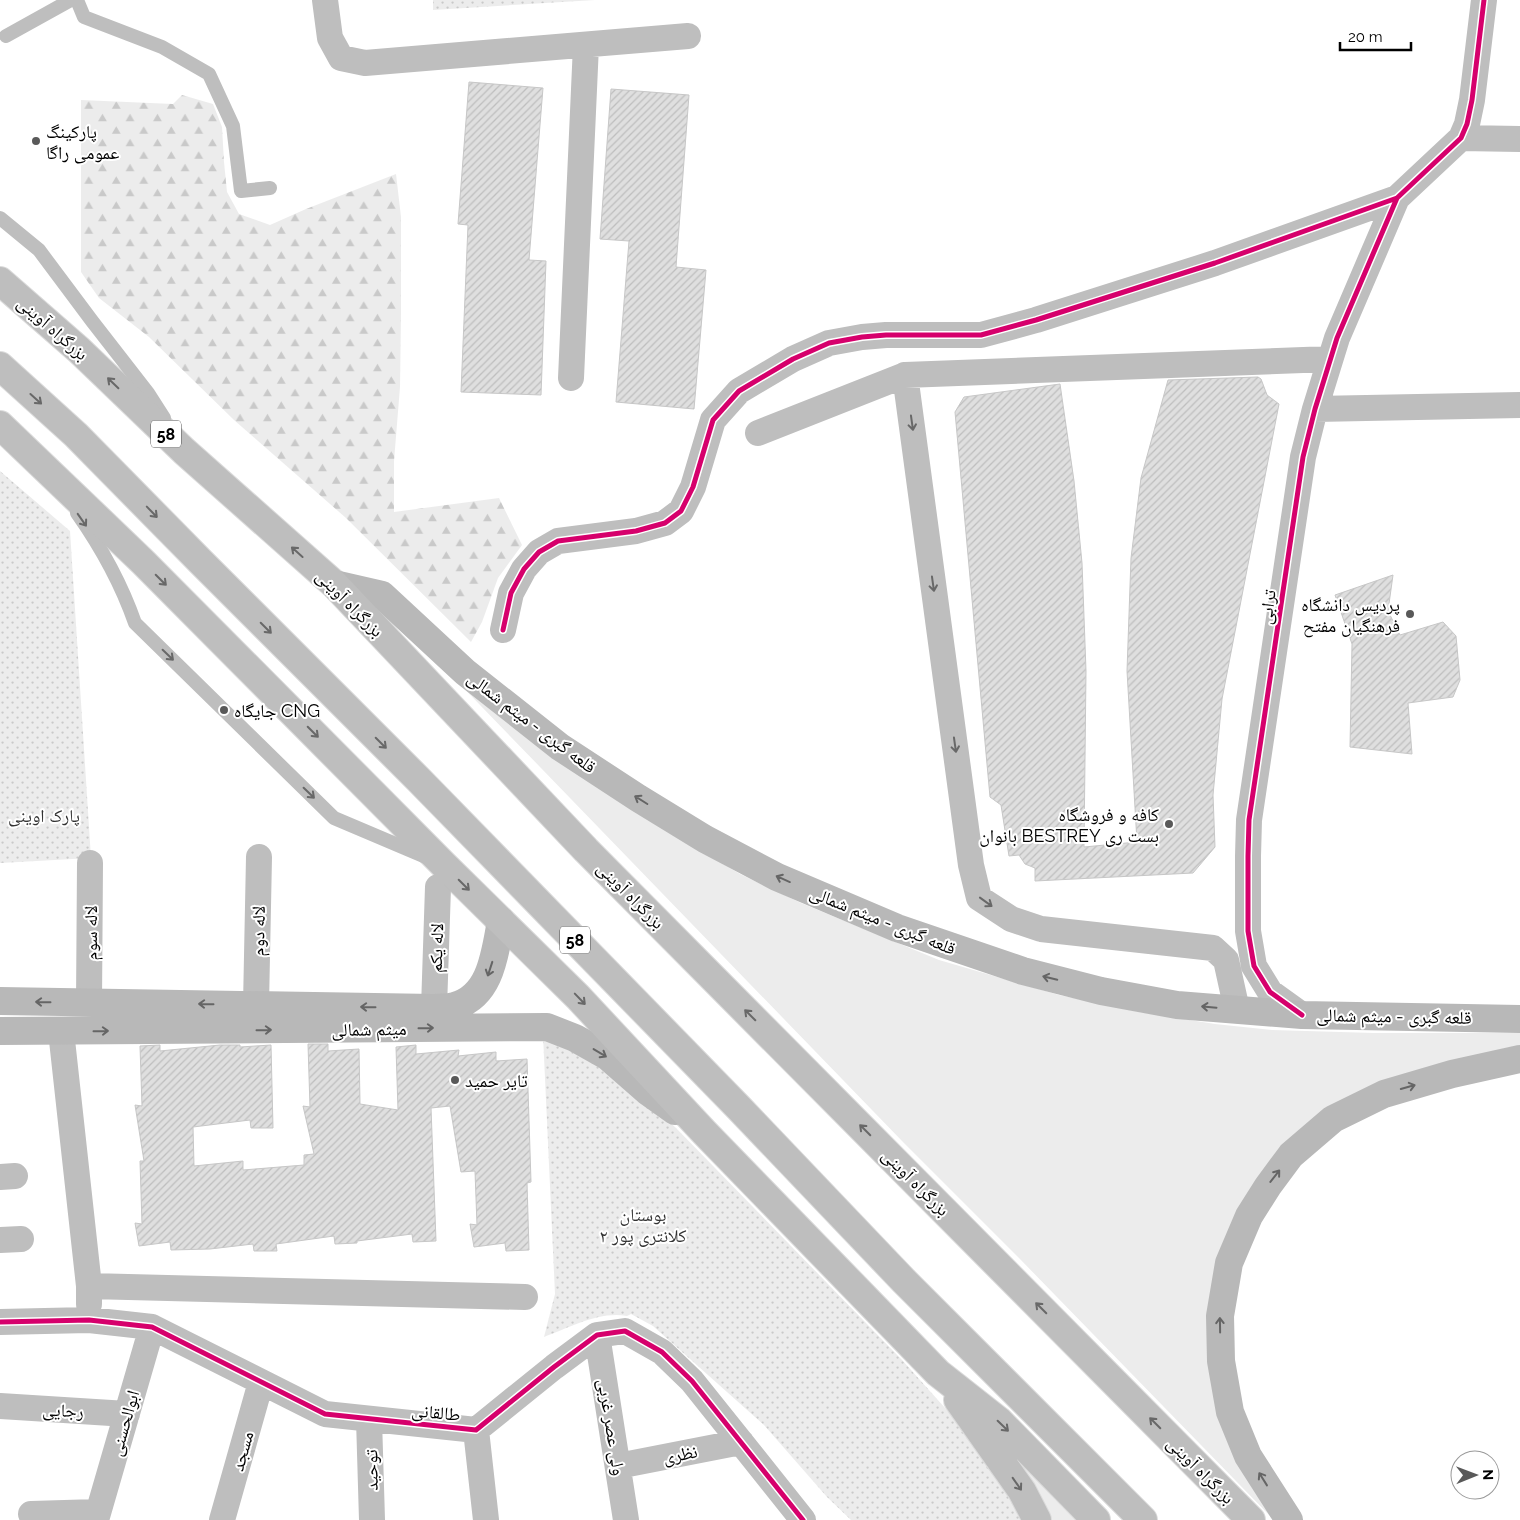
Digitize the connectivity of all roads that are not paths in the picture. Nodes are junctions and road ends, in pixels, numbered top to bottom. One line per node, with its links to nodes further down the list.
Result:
1 (71, 0): 5 (lane)
2 (77, 0): 10 (lane)
3 (326, 0): 7 (street)
4 (1484, 0): 8 (street)
5 (6, 36)
6 (688, 36): 7 (street)
7 (586, 45): 17 (street)
8 (1461, 138): 9 (street); 11 (street)
9 (1520, 139)
10 (270, 188)
11 (1397, 198): 14 (street, ترابی); 25 (street)
12 (0, 218): 22 (lane)
13 (0, 281): 22 (highway, بزرگراه آوینی / 58, one-way to 13)
14 (1330, 359): 16 (street); 19 (street, ترابی)
15 (0, 366): 64 (highway, 58, one-way to 64)
16 (905, 375): 21 (street); 34 (street, one-way to 34)
17 (571, 378)
18 (1520, 405): 19 (street)
19 (1315, 409): 35 (street, ترابی)
20 (0, 425): 23 (highway)
21 (758, 433)
22 (184, 451): 24 (highway, بزرگراه آوینی / 58, one-way to 22)
23 (44, 465): 28 (highway, one-way to 28); 28 (lane, one-way to 28)
24 (334, 584): 34 (main road, قلعه گبری - میثم شمالی, one-way to 24); 65 (highway, بزرگراه آوینی / 58, one-way to 24)
25 (503, 630)
26 (259, 857): 32 (street, لاله دوم)
27 (90, 863): 31 (street, لاله سوم)
28 (441, 876): 29 (highway, one-way to 29); 33 (street, لاله یکم)
29 (501, 921): 33 (main road, میثم شمالی, one-way to 33); 40 (highway, one-way to 40)
30 (0, 1001): 31 (main road, میثم شمالی, one-way to 30)
31 (89, 1003): 32 (main road, میثم شمالی, one-way to 31)
32 (256, 1005): 33 (main road, میثم شمالی, one-way to 32)
33 (434, 1008)
34 (1238, 1010): 35 (main road, قلعه گبری - میثم شمالی)
35 (1302, 1015): 36 (main road, قلعه گبری - میثم شمالی)
36 (1520, 1019)
37 (0, 1031): 38 (main road, میثم شمالی)
38 (61, 1031): 40 (main road, میثم شمالی, one-way to 40); 41 (street)
39 (1520, 1059): 66 (main road, one-way to 39)
40 (704, 1132): 47 (highway)
41 (89, 1286): 42 (street); 43 (street)
42 (525, 1297)
43 (89, 1320): 44 (street, طالقانی); 45 (street, طالقانی)
44 (0, 1322)
45 (152, 1327): 48 (street, طالقانی); 50 (street, ابوالحسنی)
46 (597, 1335): 52 (street, طالقانی); 53 (street, طالقانی); 54 (street, ولی عصر غربی)
47 (938, 1373): 62 (highway, one-way to 62); 63 (highway, one-way to 63)
48 (261, 1382): 51 (street, طالقانی); 57 (street, مسجد)
49 (0, 1406): 50 (street, رجایی)
50 (127, 1414): 56 (street, ابوالحسنی)
51 (370, 1419): 52 (street, طالقانی); 58 (street, توحید)
52 (476, 1430): 59 (street)
53 (741, 1442): 54 (street, نظری); 61 (street, طالقانی)
54 (618, 1466): 60 (street, ولی عصر غربی)
55 (31, 1514): 56 (street)
56 (97, 1516)
57 (222, 1520)
58 (372, 1520)
59 (486, 1520)
60 (626, 1520)
61 (803, 1520)
62 (1037, 1520)
63 (1096, 1520)
64 (1143, 1520)
65 (1251, 1520)
66 (1289, 1520)

